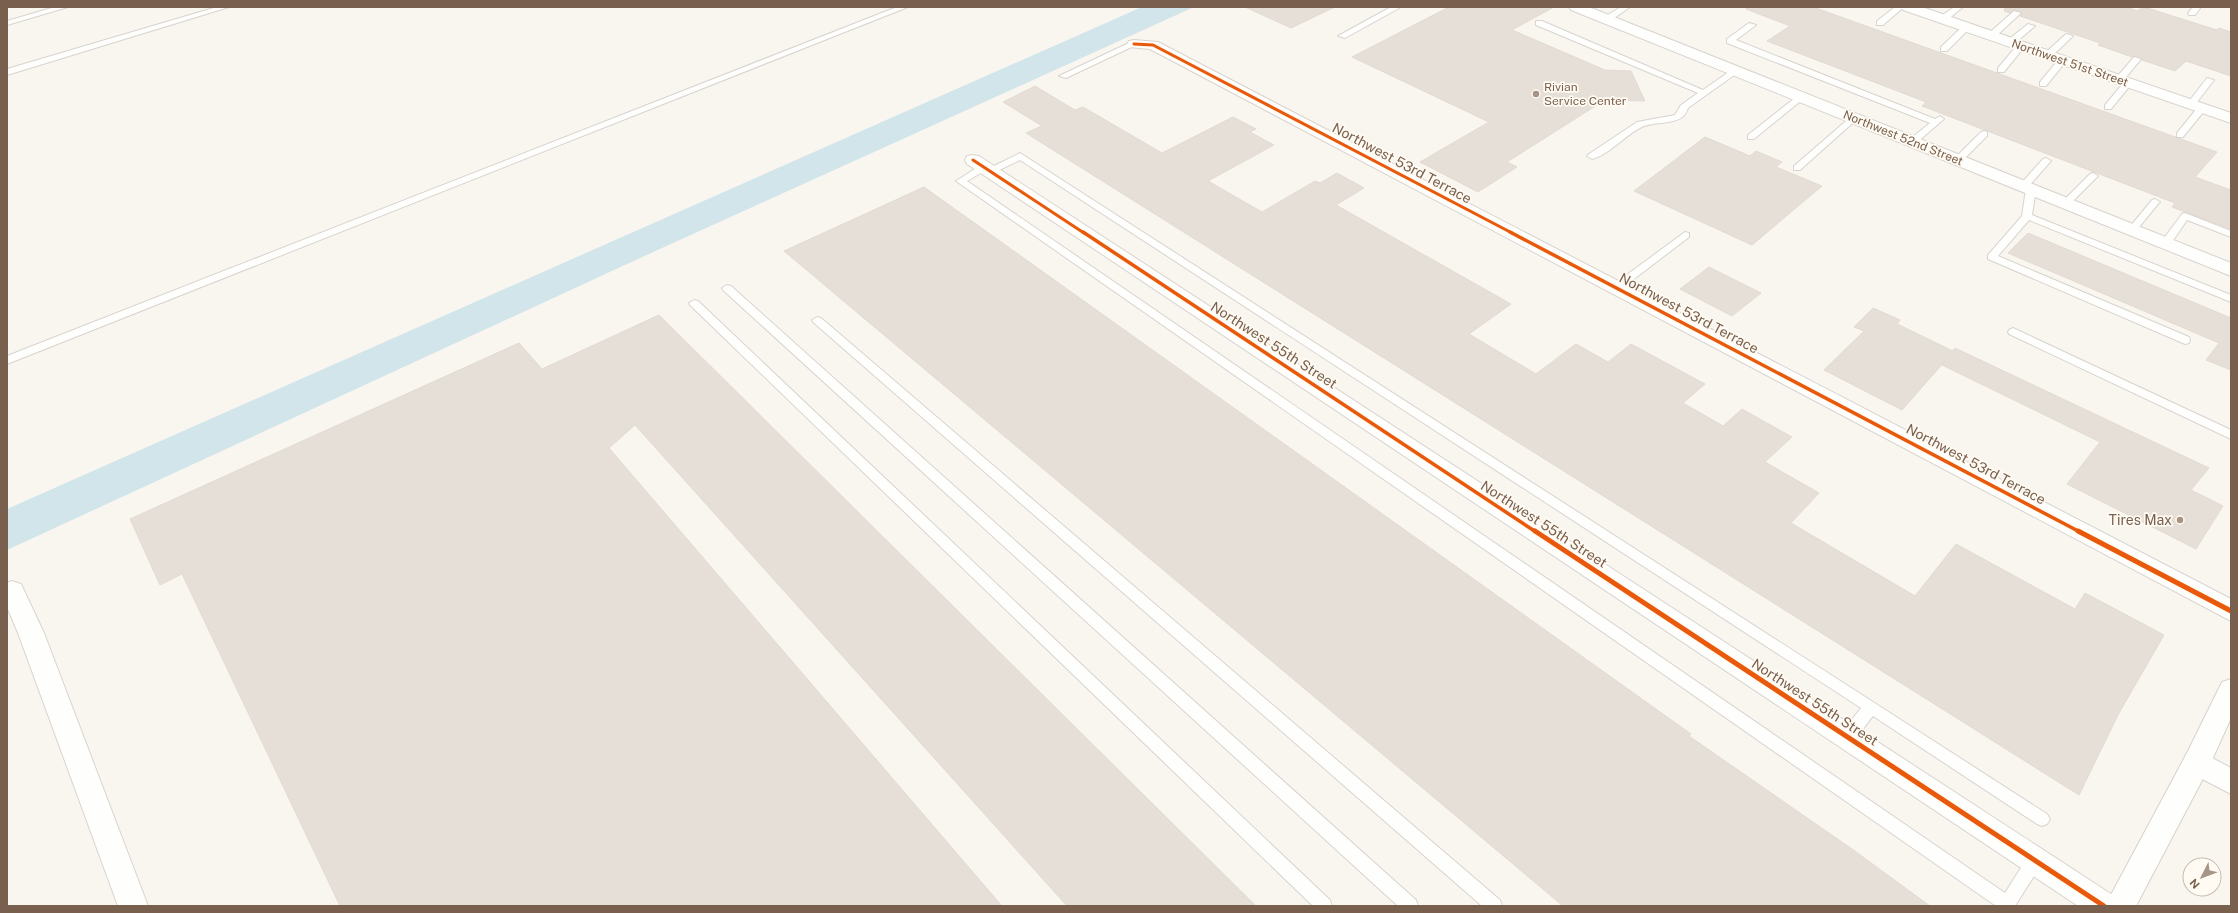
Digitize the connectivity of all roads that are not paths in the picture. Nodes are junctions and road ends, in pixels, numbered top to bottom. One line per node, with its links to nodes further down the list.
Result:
1 (64, 7): 13 (lane)
2 (225, 7): 30 (lane)
3 (904, 7): 67 (lane)
4 (1397, 7): 19 (lane)
5 (1576, 7): 11 (street, Northwest 52nd Street)
6 (1626, 7): 11 (lane)
7 (1900, 7): 15 (lane)
8 (1908, 7): 12 (street, Northwest 51st Street)
9 (1958, 7): 12 (lane)
10 (2017, 13): 20 (lane)
11 (1607, 19): 29 (street, Northwest 52nd Street)
12 (1943, 19): 18 (street, Northwest 51st Street)
13 (7, 23)
14 (1539, 23): 35 (lane)
15 (1880, 23)
16 (1752, 25): 44 (lane)
17 (2030, 26): 23 (lane)
18 (1967, 27): 20 (street, Northwest 51st Street); 24 (lane)
19 (1342, 36)
20 (1991, 36): 23 (street, Northwest 51st Street)
21 (2069, 36): 25 (lane)
22 (1134, 44): 31 (lane); 60 (street, Northwest 53rd Terrace)
23 (2016, 44): 25 (street, Northwest 51st Street); 28 (lane)
24 (1944, 49)
25 (2048, 55): 27 (street, Northwest 51st Street)
26 (2137, 59): 33 (lane)
27 (2063, 60): 33 (street, Northwest 51st Street); 34 (lane)
28 (2001, 70)
29 (1736, 71): 35 (lane); 36 (street, Northwest 52nd Street)
30 (7, 72)
31 (1063, 76)
32 (2210, 80): 37 (lane)
33 (2124, 81): 37 (street, Northwest 51st Street); 38 (lane)
34 (2043, 84)
35 (1704, 93): 45 (lane)
36 (1800, 97): 39 (street, Northwest 52nd Street); 43 (lane)
37 (2196, 106): 40 (street, Northwest 51st Street); 42 (lane)
38 (2108, 107)
39 (1853, 118): 44 (street, Northwest 52nd Street); 49 (lane)
40 (2231, 118)
41 (1984, 134): 46 (lane)
42 (2180, 135)
43 (1751, 137)
44 (1912, 142): 46 (street, Northwest 52nd Street)
45 (1592, 156)
46 (1958, 160): 51 (street, Northwest 52nd Street)
47 (2046, 161): 51 (lane)
48 (982, 166): 72 (lane); 73 (street, Northwest 55th Street); 77 (lane)
49 (1797, 168)
50 (2093, 176): 53 (lane)
51 (2027, 188): 53 (street, Northwest 52nd Street); 54 (lane)
52 (2155, 202): 55 (lane)
53 (2066, 204): 55 (street, Northwest 52nd Street)
54 (2027, 216): 62 (lane); 66 (lane)
55 (2132, 230): 58 (street, Northwest 52nd Street)
56 (2231, 234): 58 (lane)
57 (1685, 235): 60 (lane)
58 (2166, 244): 59 (street, Northwest 52nd Street)
59 (2231, 269)
60 (1617, 287): 70 (street, Northwest 53rd Terrace)
61 (727, 288): 80 (lane)
62 (2231, 299)
63 (694, 303): 79 (lane)
64 (817, 320): 81 (lane)
65 (2013, 332): 68 (lane)
66 (2185, 340)
67 (7, 360)
68 (2231, 435)
69 (12, 592): 78 (street)
70 (2231, 611)
71 (2231, 690): 74 (street)
72 (1871, 707): 73 (lane); 76 (lane)
73 (1847, 737): 77 (street, Northwest 55th Street)
74 (2197, 762): 75 (street); 83 (street)
75 (2231, 782)
76 (2042, 819)
77 (2035, 860): 82 (street, Northwest 55th Street)
78 (133, 906)
79 (1324, 906)
80 (1410, 906)
81 (1494, 906)
82 (2104, 906)
83 (2120, 906)

